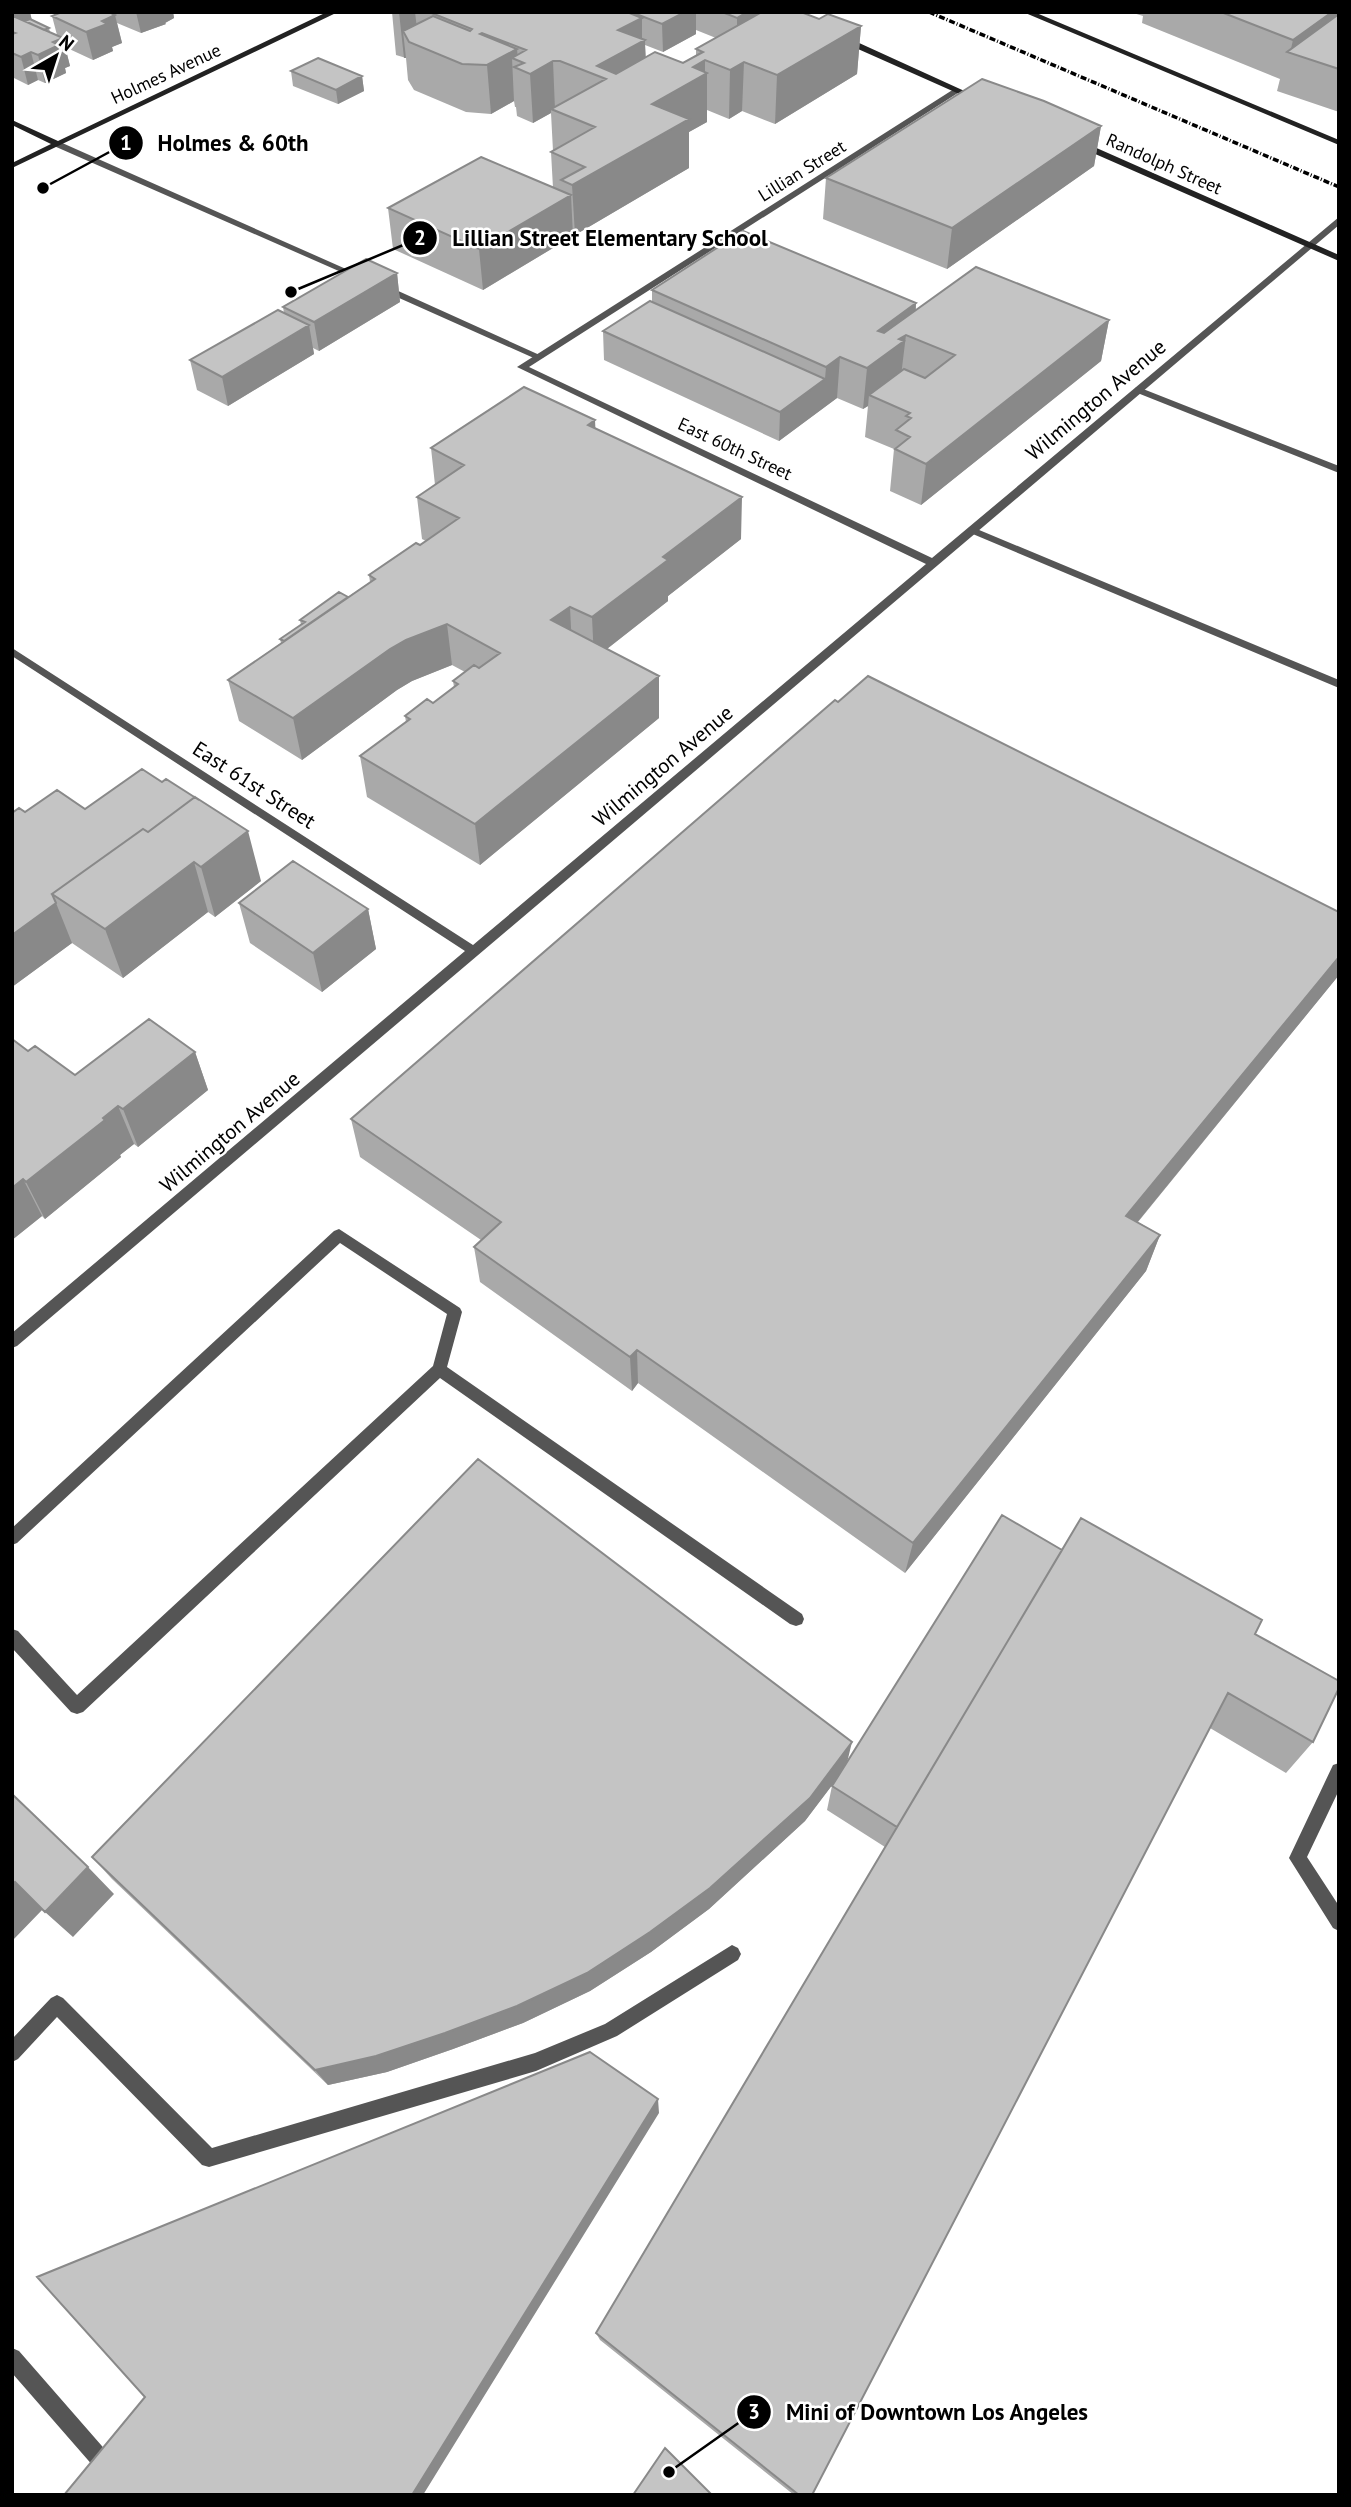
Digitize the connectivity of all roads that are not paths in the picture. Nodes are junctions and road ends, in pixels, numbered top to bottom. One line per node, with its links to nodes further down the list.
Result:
1 (334, 12): 9 (street, Holmes Avenue)
2 (1027, 12): 8 (street)
3 (834, 35): 4 (street)
4 (957, 91): 5 (street); 14 (street, Lillian Street)
5 (982, 102)
6 (12, 122): 9 (street)
7 (1070, 140): 12 (street, Randolph Street)
8 (1339, 143)
9 (57, 144): 10 (street, Holmes Avenue); 14 (street)
10 (12, 166)
11 (1339, 220): 12 (street, Wilmington Avenue)
12 (1309, 244): 13 (street, Randolph Street); 16 (street, Wilmington Avenue)
13 (1339, 258)
14 (539, 357): 15 (street, Lillian Street)
15 (522, 367): 19 (street, East 60th Street)
16 (1138, 390): 17 (street); 18 (street, Wilmington Avenue)
17 (1339, 470)
18 (972, 530): 19 (street, Wilmington Avenue); 21 (street)
19 (933, 563): 22 (street, Wilmington Avenue)
20 (12, 651): 22 (street, East 61st Street)
21 (1339, 684)
22 (474, 951): 23 (street, Wilmington Avenue)
23 (12, 1342)
24 (439, 1369): 25 (street); 26 (street); 27 (street)
25 (12, 1538)
26 (796, 1619)
27 (12, 1636)
28 (1339, 1771): 29 (street)
29 (1339, 1922)
30 (732, 1954): 31 (street)
31 (12, 2053)
32 (12, 2358): 33 (street)
33 (111, 2470)

